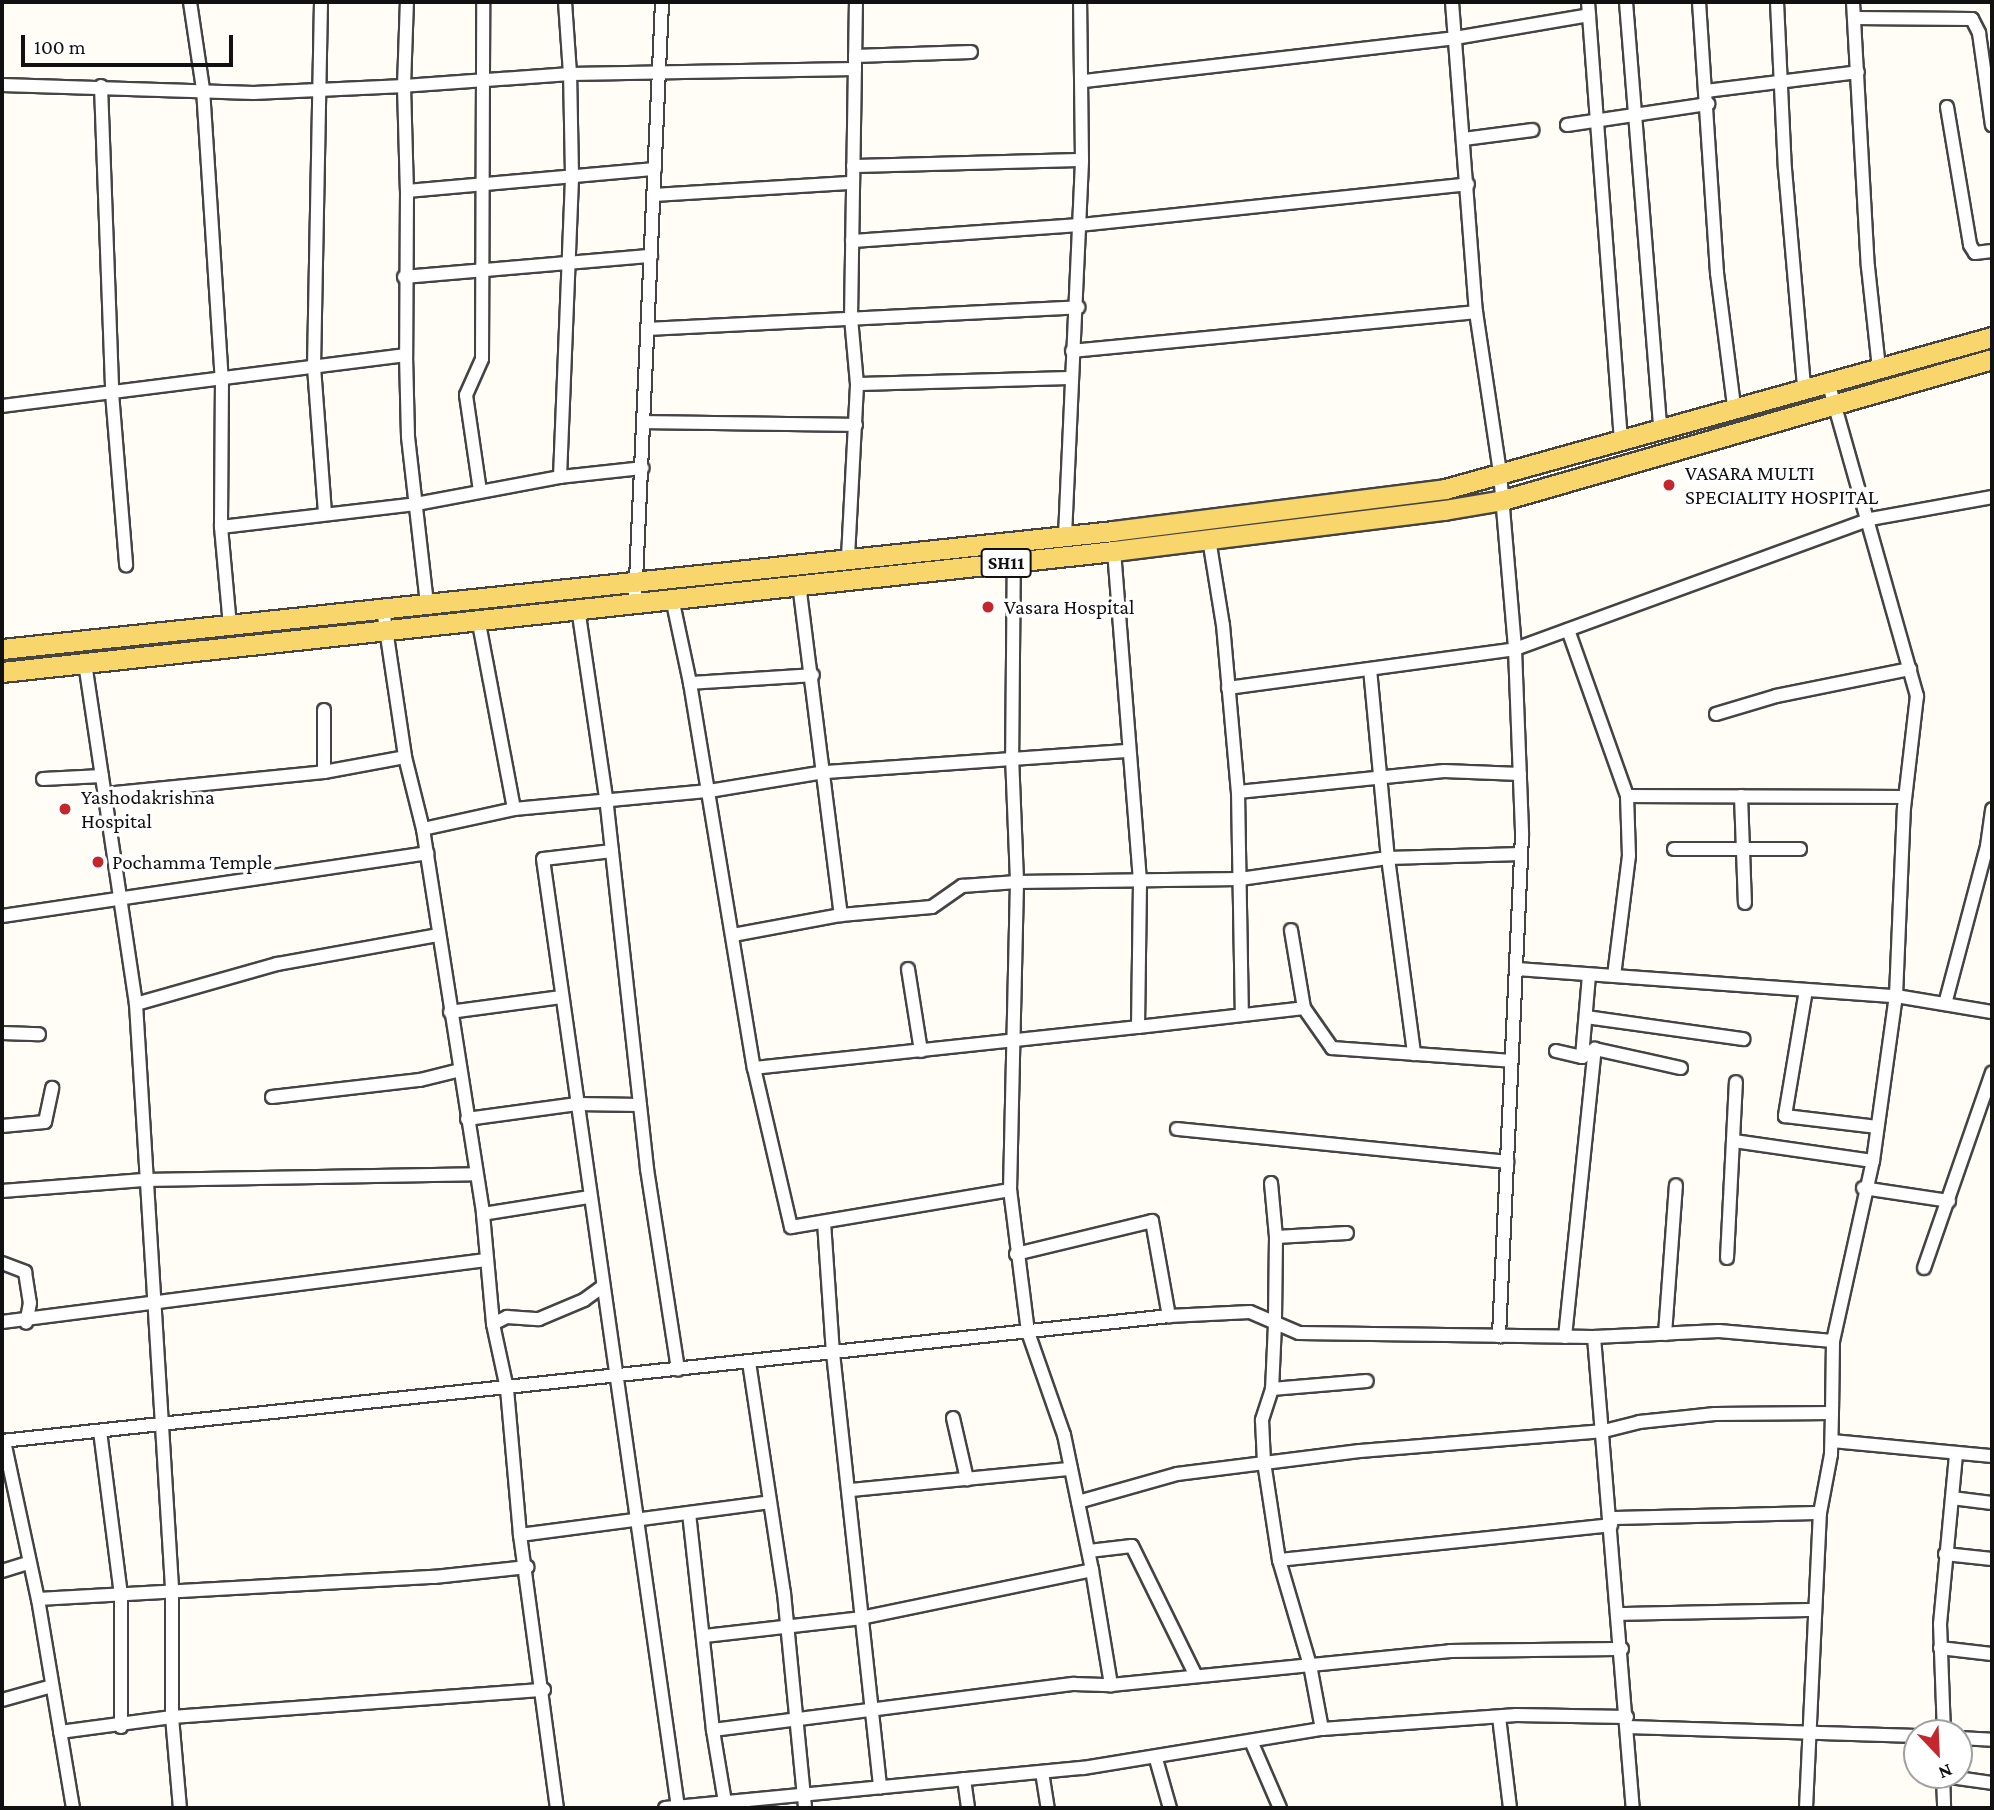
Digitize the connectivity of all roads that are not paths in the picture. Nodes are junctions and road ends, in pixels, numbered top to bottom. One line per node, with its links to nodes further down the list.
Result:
1 (190, 2): 29 (street)
2 (321, 2): 31 (street)
3 (407, 2): 28 (street)
4 (483, 2): 23 (street)
5 (565, 2): 22 (street)
6 (662, 2): 21 (street)
7 (856, 2): 19 (street)
8 (1080, 2): 24 (street)
9 (1451, 2): 17 (street)
10 (1587, 2): 15 (street)
11 (1626, 2): 34 (street)
12 (1699, 2): 30 (street)
13 (1777, 2): 25 (street)
14 (1853, 2): 16 (street)
15 (1589, 15): 17 (street); 35 (street)
16 (1854, 18): 20 (street); 37 (street)
17 (1455, 38): 24 (street); 39 (street)
18 (971, 52): 19 (street)
19 (855, 62): 21 (street); 41 (street)
20 (1858, 72): 25 (street); 65 (street)
21 (659, 73): 22 (street); 42 (street)
22 (570, 74): 23 (street); 43 (street)
23 (484, 79): 28 (street); 44 (street)
24 (1084, 81): 40 (street)
25 (1782, 81): 30 (street); 70 (street)
26 (2, 85): 27 (street)
27 (100, 86): 29 (street); 71 (street)
28 (404, 86): 31 (street); 47 (street)
29 (204, 89): 31 (street); 67 (street)
30 (1706, 91): 32 (street)
31 (317, 92): 64 (street)
32 (1707, 104): 34 (street); 74 (street)
33 (1947, 107): 51 (street)
34 (1633, 115): 35 (street); 77 (street)
35 (1598, 120): 36 (street); 78 (street)
36 (1567, 125)
37 (1992, 125)
38 (1532, 130): 39 (street)
39 (1464, 139): 46 (street)
40 (1082, 160): 41 (street); 49 (street)
41 (853, 166): 45 (street)
42 (655, 169): 43 (street); 48 (street)
43 (572, 174): 44 (street); 53 (street)
44 (482, 183): 47 (street); 54 (street)
45 (853, 183): 48 (street); 50 (street)
46 (1468, 184): 49 (street); 57 (street)
47 (407, 191): 55 (street)
48 (654, 195): 52 (street)
49 (1080, 225): 50 (street); 56 (street)
50 (852, 241): 58 (street)
51 (1992, 251)
52 (651, 256): 53 (street); 59 (street)
53 (568, 263): 54 (street); 81 (street)
54 (482, 271): 55 (street); 82 (street)
55 (404, 277): 62 (street)
56 (1078, 307): 58 (street); 61 (street)
57 (1476, 312): 61 (street); 80 (street)
58 (851, 318): 59 (street); 69 (street)
59 (648, 328): 75 (street)
60 (1992, 337): 65 (main road, SH11)
61 (1072, 351): 66 (street)
62 (406, 355): 64 (street); 85 (street)
63 (1992, 359): 72 (main road, SH11)
64 (314, 367): 67 (street); 86 (street)
65 (1879, 369): 68 (main road, SH11)
66 (1072, 378): 69 (street); 89 (street)
67 (222, 379): 71 (street); 88 (street)
68 (1828, 382): 70 (main road, SH11); 72 (street)
69 (858, 384): 76 (street)
70 (1804, 388): 74 (main road, SH11)
71 (112, 393): 73 (street); 95 (street)
72 (1831, 403): 84 (main road, SH11); 87 (street)
73 (2, 406)
74 (1734, 406): 77 (main road, SH11)
75 (645, 422): 76 (street); 79 (street)
76 (856, 425): 93 (street)
77 (1660, 428): 78 (main road, SH11)
78 (1620, 439): 80 (main road, SH11)
79 (643, 468): 81 (street); 97 (street)
80 (1500, 473): 84 (street); 89 (main road, SH11)
81 (560, 477): 82 (street)
82 (480, 491): 85 (street)
83 (1992, 497): 87 (street)
84 (1503, 500): 90 (main road, SH11); 106 (street)
85 (416, 504): 86 (street); 99 (street)
86 (326, 514): 88 (street)
87 (1870, 519): 104 (street); 108 (street)
88 (221, 527): 103 (street)
89 (1065, 536): 91 (main road, SH11)
90 (1209, 539): 92 (main road, SH11); 113 (street)
91 (1014, 542): 93 (main road, SH11); 94 (street)
92 (1114, 551): 94 (main road, SH11); 116 (street)
93 (848, 557): 97 (main road, SH11)
94 (1012, 563): 96 (main road, SH11); 117 (street)
95 (126, 565)
96 (799, 584): 98 (main road, SH11); 111 (street)
97 (636, 593): 98 (main road, SH11); 99 (main road, SH11); 100 (main road, SH11)
98 (672, 598): 112 (street)
99 (426, 604): 101 (main road, SH11)
100 (578, 608): 102 (main road, SH11); 130 (street)
101 (384, 618): 102 (main road, SH11); 103 (main road, SH11); 107 (main road, SH11); 118 (street)
102 (478, 618): 132 (street)
103 (230, 626): 105 (main road, SH11)
104 (1568, 630): 106 (street); 128 (street)
105 (2, 649)
106 (1515, 649): 109 (street); 121 (street)
107 (85, 663): 110 (main road, SH11); 122 (street)
108 (1910, 668): 115 (street); 131 (street)
109 (1370, 669): 113 (street); 123 (street)
110 (2, 672)
111 (813, 675): 112 (street); 120 (street)
112 (690, 683): 125 (street)
113 (1228, 688): 126 (street)
114 (324, 709): 119 (street)
115 (1716, 714)
116 (1127, 751): 117 (street); 143 (street)
117 (1012, 756): 120 (street); 144 (street)
118 (405, 757): 119 (street); 134 (street)
119 (324, 772): 127 (street)
120 (825, 772): 125 (street); 147 (street)
121 (1520, 774): 123 (street); 140 (street)
122 (102, 776): 124 (street); 127 (street)
123 (1382, 778): 126 (street); 141 (street)
124 (43, 779)
125 (709, 791): 130 (street); 151 (street)
126 (1238, 792): 142 (street)
127 (105, 794): 145 (street)
128 (1627, 796): 129 (street); 155 (street)
129 (1741, 796): 131 (street); 135 (street)
130 (606, 797): 132 (street); 138 (street)
131 (1905, 797): 157 (street)
132 (514, 809): 134 (street)
133 (1992, 809): 160 (street)
134 (423, 829): 139 (street)
135 (1743, 848): 136 (street); 137 (street); 146 (street)
136 (1674, 849)
137 (1800, 849)
138 (612, 851): 158 (street); 185 (street)
139 (427, 853): 145 (street); 150 (street)
140 (1521, 853): 141 (street); 153 (street)
141 (1388, 858): 142 (street); 174 (street)
142 (1240, 878): 143 (street); 164 (street)
143 (1140, 881): 144 (street); 166 (street)
144 (1017, 882): 147 (street); 170 (street)
145 (121, 900): 148 (street); 159 (street)
146 (1745, 903)
147 (841, 915): 151 (street)
148 (2, 916)
149 (1291, 930): 161 (street)
150 (439, 935): 159 (street); 162 (street)
151 (733, 935): 177 (street)
152 (908, 969): 172 (street)
153 (1516, 970): 154 (street); 176 (street)
154 (1589, 975): 155 (street); 165 (street)
155 (1614, 976): 156 (street)
156 (1806, 990): 157 (street); 188 (street)
157 (1896, 996): 160 (street); 188 (street)
158 (561, 997): 162 (street); 184 (street)
159 (136, 1004): 194 (street)
160 (1945, 1004): 163 (street)
161 (1304, 1008): 164 (street); 174 (street)
162 (450, 1012): 179 (street)
163 (1992, 1012)
164 (1242, 1014): 166 (street)
165 (1586, 1017): 169 (street); 175 (street)
166 (1139, 1027): 170 (street)
167 (2, 1033): 168 (street)
168 (38, 1034)
169 (1743, 1039)
170 (1010, 1043): 172 (street); 199 (street)
171 (1595, 1049): 175 (street); 178 (street); 221 (street)
172 (921, 1051): 177 (street)
173 (1556, 1051): 175 (street)
174 (1414, 1054): 176 (street)
175 (1582, 1057)
176 (1512, 1061): 192 (street)
177 (754, 1068): 203 (street)
178 (1681, 1068)
179 (460, 1070): 183 (street); 186 (street)
180 (1992, 1073): 201 (street)
181 (1737, 1083): 190 (street)
182 (52, 1088): 187 (street)
183 (272, 1097)
184 (577, 1104): 185 (street); 186 (street); 200 (street)
185 (640, 1105): 226 (street)
186 (467, 1119): 193 (street)
187 (2, 1126)
188 (1877, 1127): 191 (street)
189 (1177, 1129): 192 (street)
190 (1734, 1141): 191 (street); 207 (street)
191 (1872, 1161): 197 (street)
192 (1507, 1162): 220 (street)
193 (476, 1174): 194 (street); 202 (street)
194 (144, 1180): 198 (street); 212 (street)
195 (1271, 1183): 205 (street)
196 (1676, 1185): 219 (street)
197 (1863, 1188): 201 (street); 223 (street)
198 (2, 1191)
199 (1010, 1191): 203 (street); 206 (street)
200 (589, 1197): 202 (street); 211 (street)
201 (1949, 1201): 210 (street)
202 (483, 1214): 208 (street)
203 (824, 1222): 224 (street)
204 (1347, 1233): 205 (street)
205 (1276, 1237): 217 (street)
206 (1016, 1254): 213 (street); 218 (street)
207 (1727, 1258)
208 (486, 1259): 212 (street); 216 (street)
209 (2, 1263): 215 (street)
210 (1924, 1268)
211 (602, 1287): 216 (street); 227 (street)
212 (152, 1303): 215 (street); 233 (street)
213 (1169, 1316): 217 (street); 218 (street)
214 (2, 1322): 215 (street)
215 (26, 1323)
216 (493, 1324): 229 (street)
217 (1275, 1324): 220 (street); 230 (street)
218 (1028, 1332): 224 (street); 241 (street)
219 (1665, 1334): 222 (street); 223 (street)
220 (1499, 1336): 221 (street)
221 (1565, 1337): 222 (street)
222 (1594, 1338): 235 (street)
223 (1833, 1341): 231 (street)
224 (833, 1353): 225 (street); 243 (street)
225 (748, 1362): 226 (street); 245 (street)
226 (678, 1370): 227 (street)
227 (615, 1377): 229 (street); 250 (street)
228 (1367, 1381): 230 (street)
229 (507, 1389): 233 (street); 252 (street)
230 (1272, 1389): 240 (street)
231 (1832, 1413): 235 (street); 237 (street)
232 (953, 1418): 242 (street)
233 (160, 1424): 234 (street); 261 (street)
234 (100, 1431): 236 (street); 262 (street)
235 (1604, 1431): 240 (street); 251 (street)
236 (3, 1441): 257 (street)
237 (1832, 1441): 238 (street); 249 (street)
238 (1956, 1454): 239 (street); 244 (street)
239 (1992, 1456)
240 (1264, 1462): 246 (street); 256 (street)
241 (1071, 1469): 242 (street); 246 (street)
242 (967, 1479): 243 (street)
243 (851, 1490): 266 (street)
244 (1952, 1498): 247 (street); 254 (street)
245 (770, 1502): 248 (street); 267 (street)
246 (1078, 1502): 253 (street)
247 (1992, 1503)
248 (689, 1513): 250 (street); 268 (street)
249 (1820, 1514): 251 (street); 264 (street)
250 (638, 1520): 252 (street); 305 (street)
251 (1611, 1522): 256 (street); 265 (street)
252 (520, 1535): 258 (street)
253 (1089, 1551): 259 (street); 273 (street)
254 (1945, 1554): 255 (street); 269 (street)
255 (1992, 1559)
256 (1279, 1560): 272 (street)
257 (28, 1563): 260 (street); 263 (street)
258 (527, 1567): 261 (street); 276 (street)
259 (1092, 1570): 266 (street); 274 (street)
260 (2, 1571)
261 (172, 1588): 262 (street); 279 (street)
262 (121, 1595): 263 (street); 284 (street)
263 (38, 1599): 275 (street)
264 (1814, 1610): 265 (street); 287 (street)
265 (1619, 1614): 270 (street)
266 (861, 1618): 267 (street); 278 (street)
267 (788, 1629): 268 (street); 280 (street)
268 (704, 1636): 285 (street)
269 (1940, 1648): 271 (street); 282 (street)
270 (1622, 1649): 272 (street); 283 (street)
271 (1992, 1654)
272 (1310, 1665): 273 (street); 286 (street)
273 (1196, 1676): 274 (street)
274 (1111, 1685): 278 (street)
275 (52, 1686): 277 (street); 288 (street)
276 (544, 1690): 279 (street); 304 (street)
277 (2, 1700)
278 (873, 1709): 280 (street); 298 (street)
279 (172, 1717): 284 (street); 303 (street)
280 (797, 1717): 285 (street); 300 (street)
281 (1499, 1717): 283 (street); 286 (street); 310 (street)
282 (1943, 1719)
283 (1627, 1722): 287 (street); 311 (street)
284 (121, 1727): 288 (street)
285 (713, 1730): 301 (street)
286 (1322, 1730): 292 (street)
287 (1810, 1731): 289 (street); 312 (street)
288 (60, 1732): 302 (street)
289 (1903, 1735)
290 (1973, 1739): 291 (street)
291 (1992, 1740)
292 (1251, 1741): 293 (street); 309 (street)
293 (1156, 1759): 294 (street); 308 (street)
294 (1042, 1772): 295 (street); 307 (street)
295 (964, 1779): 298 (street); 306 (street)
296 (1973, 1780): 297 (street)
297 (1992, 1783)
298 (880, 1787): 300 (street)
299 (1943, 1789): 313 (street)
300 (805, 1802): 301 (street)
301 (727, 1805): 305 (street)
302 (72, 1808)
303 (180, 1808)
304 (557, 1808)
305 (671, 1808)
306 (968, 1808)
307 (1048, 1808)
308 (1170, 1808)
309 (1280, 1808)
310 (1509, 1808)
311 (1633, 1808)
312 (1805, 1808)
313 (1944, 1808)

